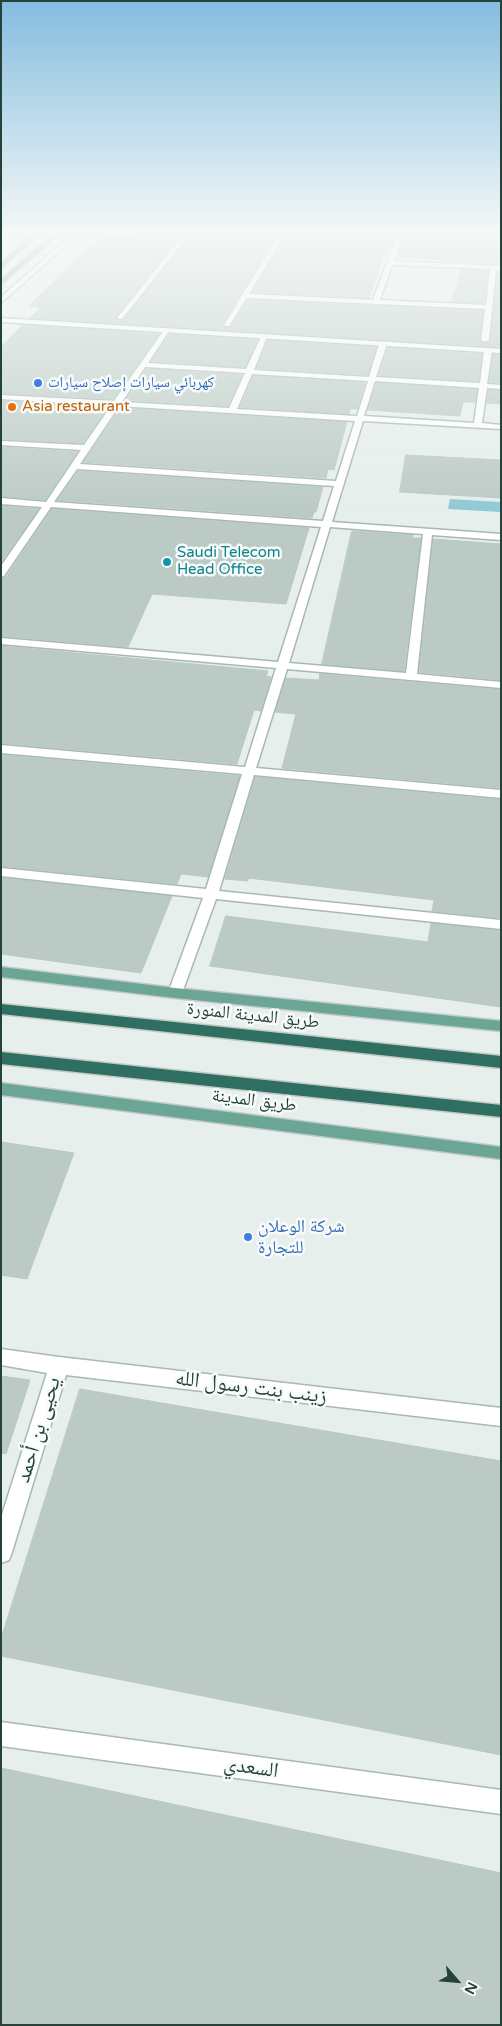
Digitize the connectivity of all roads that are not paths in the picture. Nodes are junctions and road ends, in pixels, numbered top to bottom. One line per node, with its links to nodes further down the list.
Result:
1 (78, 326): 5 (street)
2 (232, 326): 3 (street)
3 (237, 326)
4 (489, 326): 7 (street)
5 (166, 331): 6 (street); 11 (street)
6 (264, 337): 8 (street); 12 (street)
7 (475, 340)
8 (383, 344): 9 (street); 13 (street)
9 (488, 350): 10 (street); 14 (street)
10 (501, 351)
11 (143, 365): 12 (street); 17 (street)
12 (249, 372): 13 (street); 18 (street)
13 (372, 380): 14 (street); 19 (street)
14 (483, 386): 15 (street); 20 (street)
15 (501, 387)
16 (1, 396): 17 (street)
17 (116, 404): 18 (street); 23 (street)
18 (232, 411): 19 (street)
19 (360, 419): 20 (street); 25 (street)
20 (478, 426): 21 (street)
21 (501, 427)
22 (1, 443): 23 (street)
23 (87, 448): 24 (street)
24 (75, 466): 25 (street); 27 (street)
25 (340, 484): 28 (street)
26 (1, 501): 27 (street)
27 (48, 506): 28 (street); 31 (street)
28 (328, 525): 29 (street); 33 (street)
29 (428, 532): 30 (street); 34 (street)
30 (501, 537)
31 (1, 574)
32 (1, 641): 33 (street)
33 (283, 666): 34 (street); 37 (street)
34 (411, 676): 35 (street)
35 (501, 685)
36 (1, 749): 37 (street)
37 (250, 772): 38 (street); 40 (street)
38 (501, 794)
39 (1, 872): 40 (street)
40 (211, 894): 41 (street); 43 (street)
41 (501, 925)
42 (1, 972): 43 (main road)
43 (175, 993): 45 (main road)
44 (1, 1008): 47 (highway, طريق المدينة المنورة)
45 (501, 1026)
46 (1, 1058): 49 (highway)
47 (501, 1062)
48 (1, 1089): 50 (main road, طريق المدينة)
49 (501, 1111)
50 (501, 1152)
51 (1, 1357): 52 (street, زينب بنت رسول الله)
52 (59, 1366): 53 (street, زينب بنت رسول الله); 54 (street, يحيى بن أحمد)
53 (501, 1417)
54 (1, 1552)
55 (1, 1734): 56 (street, السعدي)
56 (501, 1802)

